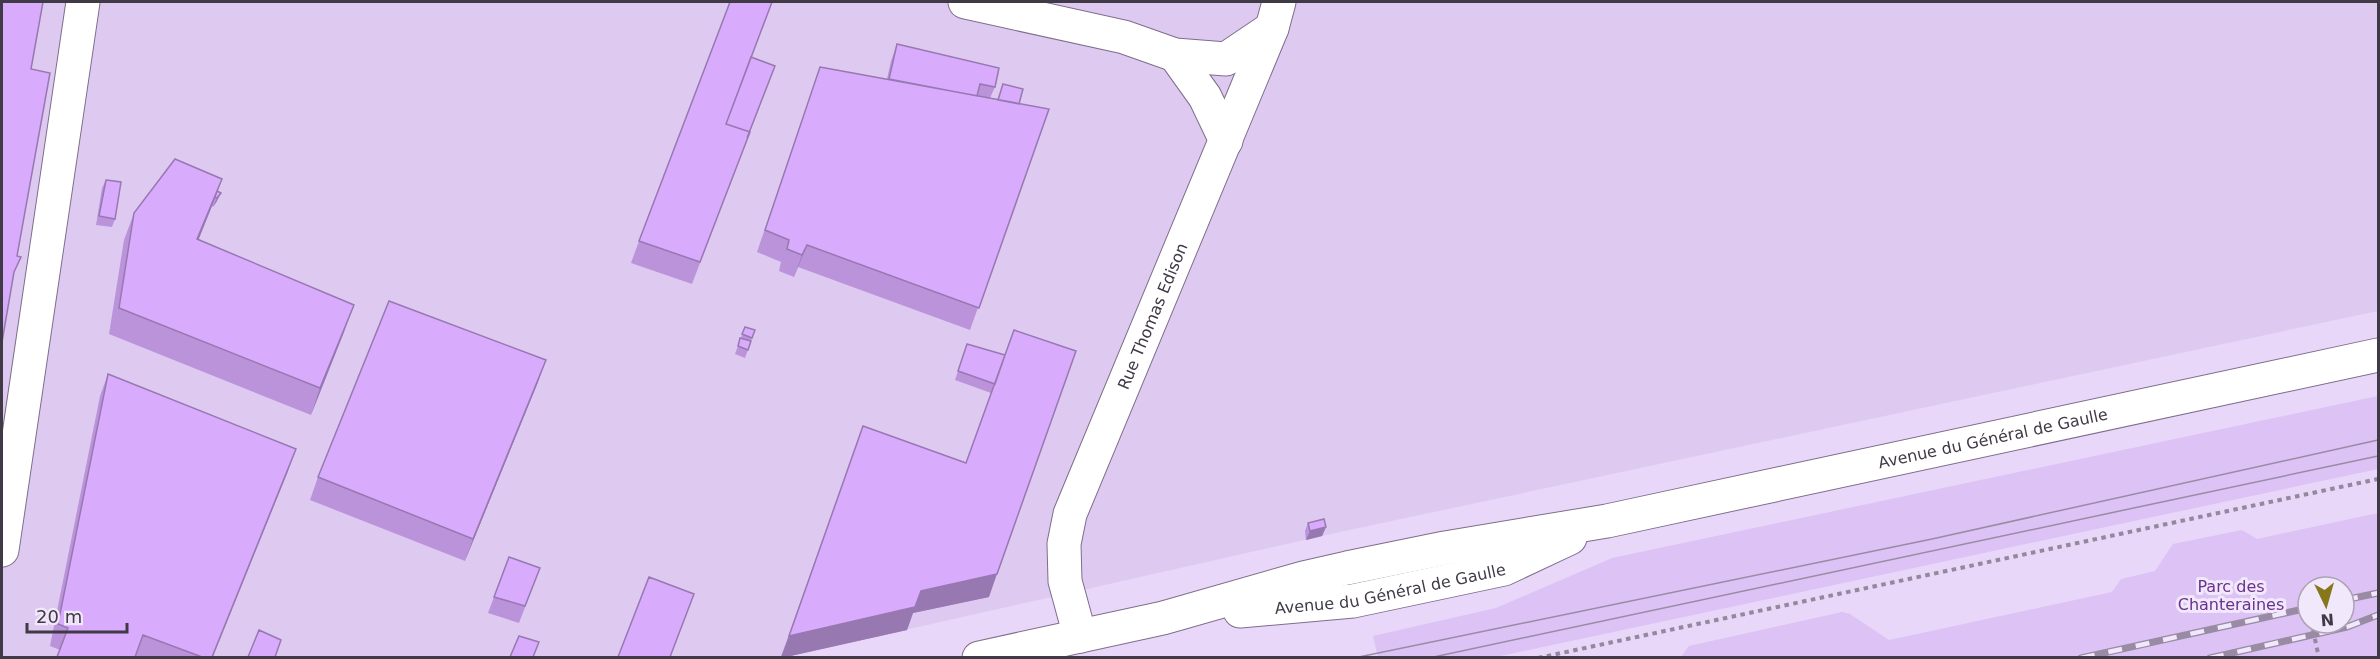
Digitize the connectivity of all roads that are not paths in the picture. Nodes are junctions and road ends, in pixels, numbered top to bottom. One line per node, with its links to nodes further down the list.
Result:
1 (83, 2): 9 (main road)
2 (965, 2): 5 (main road)
3 (1078, 2): 5 (main road)
4 (1269, 10): 6 (main road); 7 (main road, Rue Thomas Edison)
5 (1011, 11): 6 (main road)
6 (1175, 55): 7 (main road)
7 (1226, 141): 10 (main road, Rue Thomas Edison)
8 (2379, 355): 10 (main road, Avenue du Général de Gaulle)
9 (2, 550)
10 (1080, 636): 11 (main road, Avenue du Général de Gaulle)
11 (979, 657)

